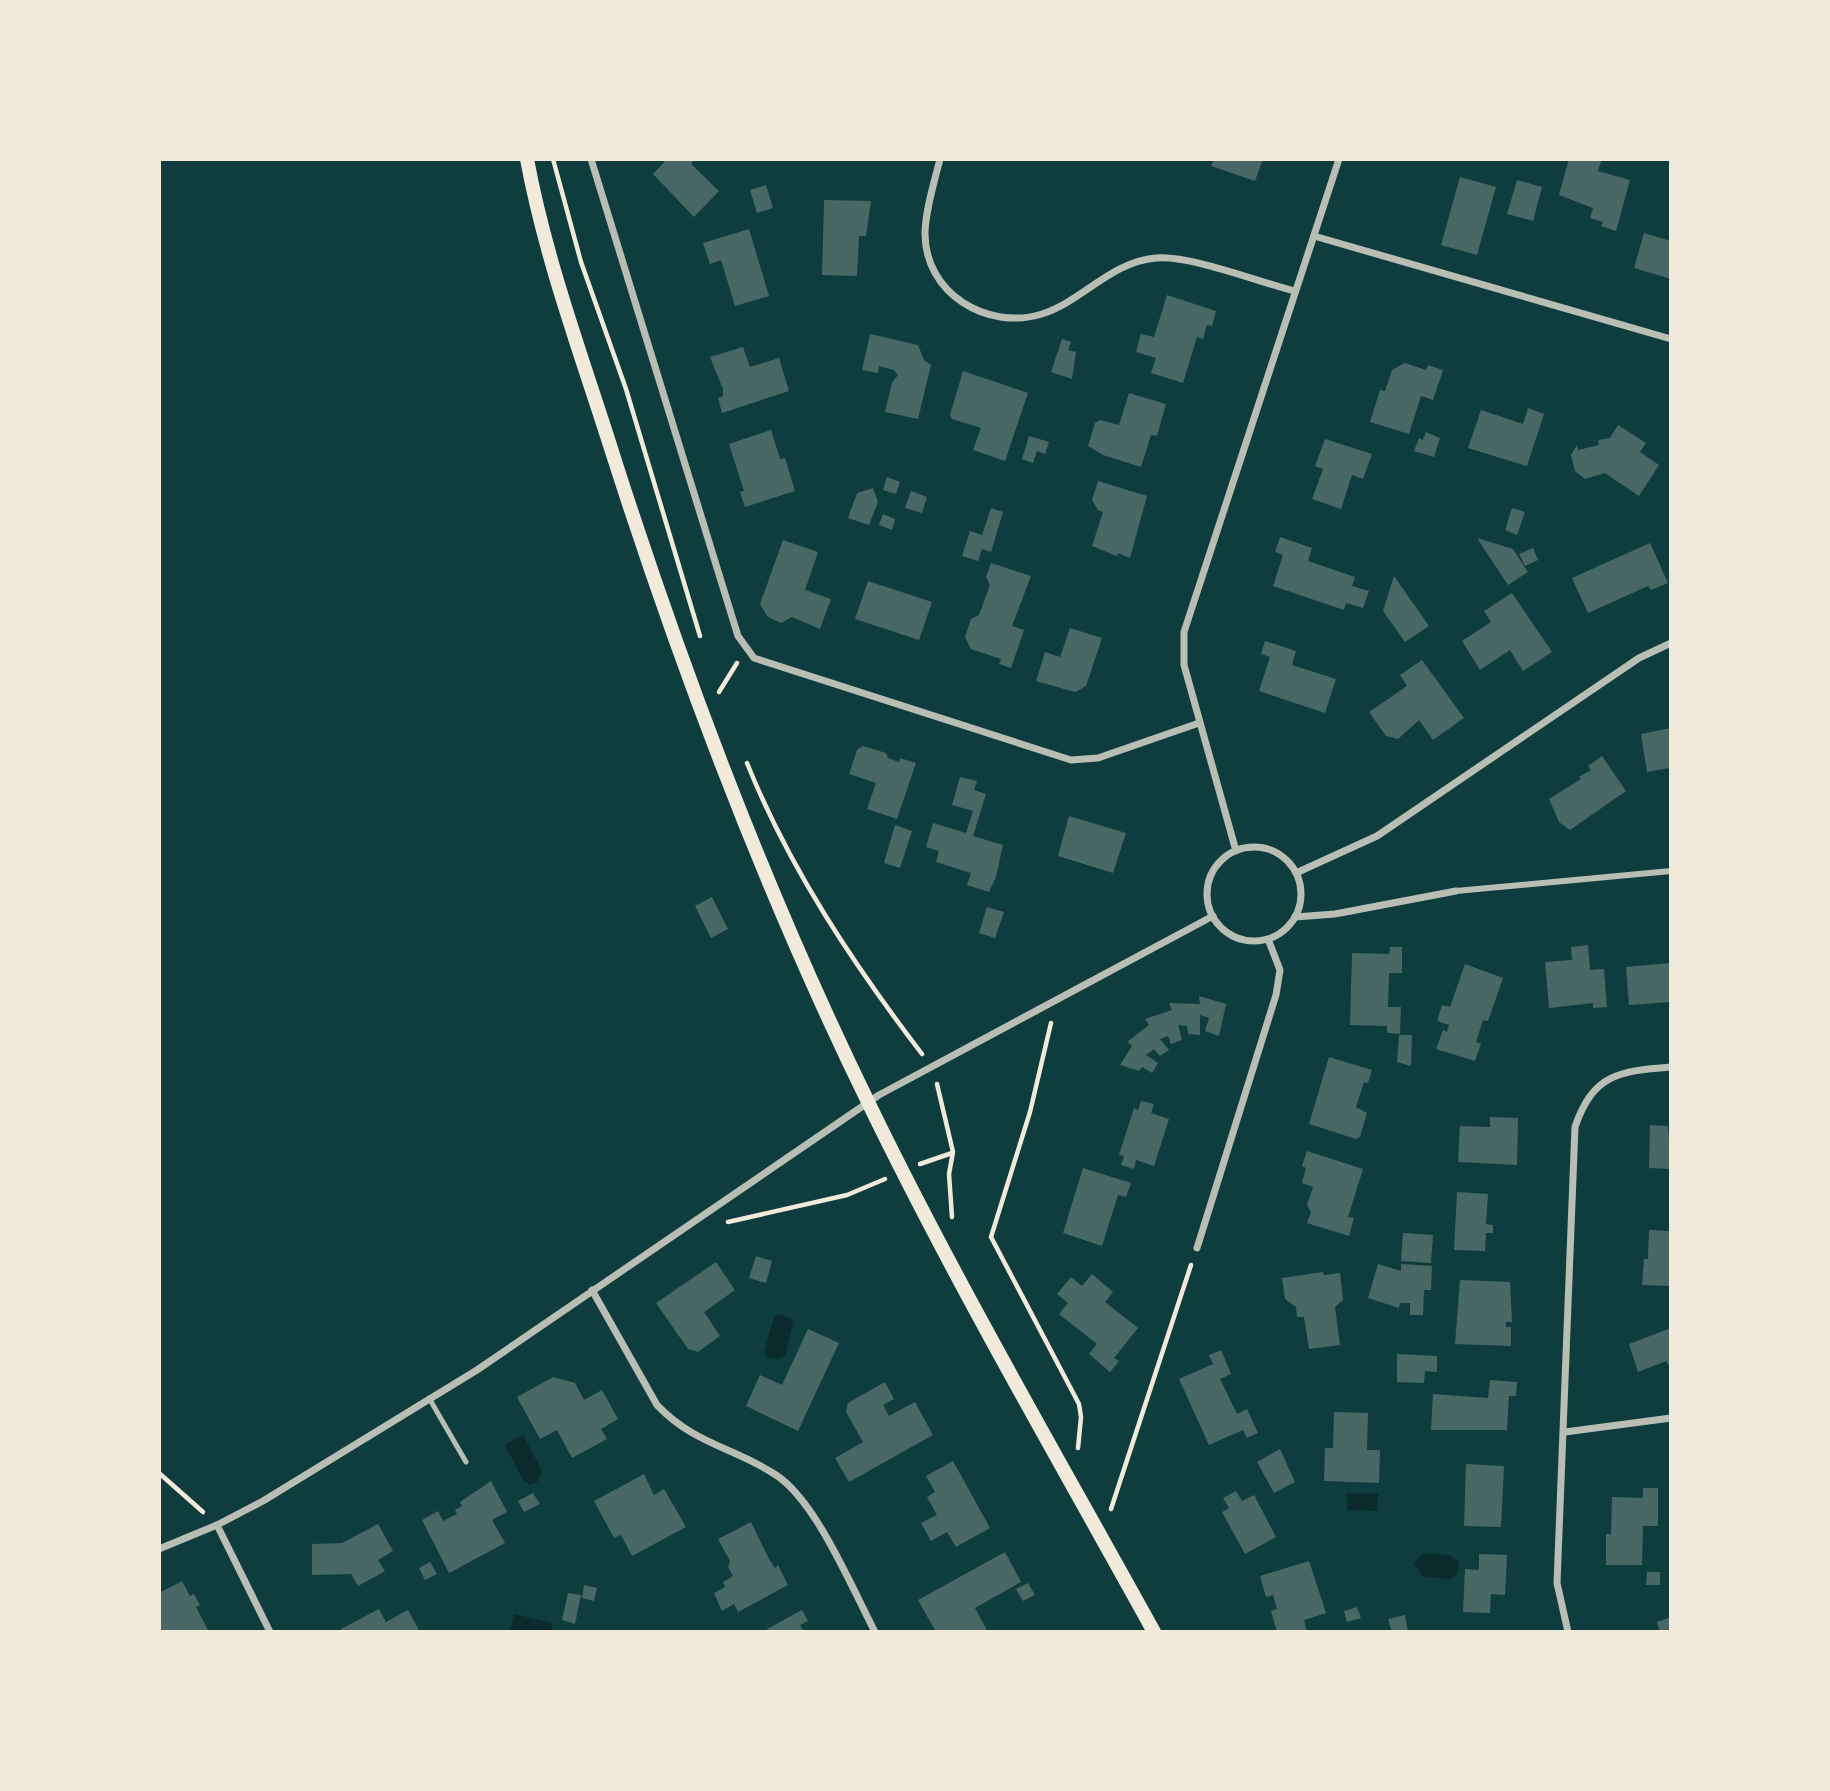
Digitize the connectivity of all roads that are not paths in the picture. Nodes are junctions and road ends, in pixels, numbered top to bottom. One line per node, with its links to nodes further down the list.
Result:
1 (527, 159): 18 (main road)
2 (591, 159): 9 (street)
3 (940, 159): 6 (street)
4 (1339, 159): 5 (street)
5 (1314, 236): 6 (street); 7 (street)
6 (1295, 292): 9 (street)
7 (1671, 339)
8 (1671, 643): 12 (street)
9 (1199, 723): 10 (street)
10 (1236, 851): 12 (street); 14 (street)
11 (1671, 871): 13 (street)
12 (1296, 873): 15 (street)
13 (1456, 891): 15 (street)
14 (1213, 916): 16 (street); 18 (street)
15 (1295, 917): 16 (street)
16 (1268, 939): 19 (street)
17 (1671, 1067): 23 (street)
18 (867, 1102): 20 (street); 29 (main road)
19 (1197, 1248)
20 (592, 1290): 21 (street); 28 (street)
21 (429, 1398): 24 (lane); 25 (street)
22 (1671, 1418): 23 (street)
23 (1565, 1432): 30 (street)
24 (466, 1462)
25 (217, 1525): 26 (street); 27 (street)
26 (159, 1549)
27 (270, 1632)
28 (875, 1632)
29 (1154, 1632)
30 (1568, 1632)

